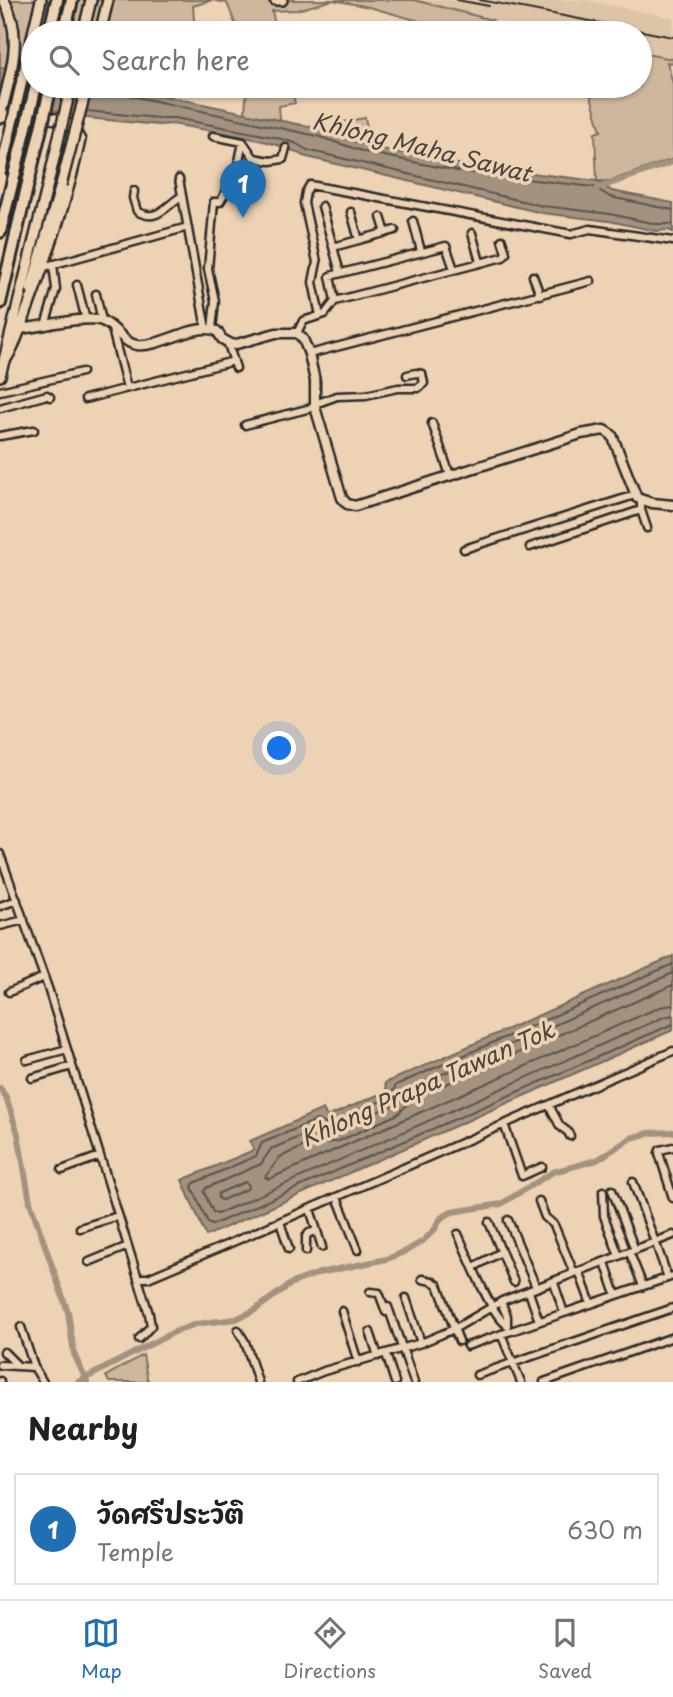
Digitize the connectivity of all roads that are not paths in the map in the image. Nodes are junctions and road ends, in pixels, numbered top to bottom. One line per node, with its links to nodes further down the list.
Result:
1 (4, 0): 19 (main road)
2 (41, 0): 9 (main road)
3 (57, 0): 10 (highway)
4 (72, 0): 11 (highway)
5 (91, 0): 12 (main road)
6 (108, 0): 13 (main road)
7 (275, 0): 8 (main road)
8 (282, 0)
9 (36, 21)
10 (52, 21)
11 (67, 21)
12 (86, 21)
13 (103, 21)
14 (21, 85): 23 (main road, bridge)
15 (33, 98): 33 (highway, bridge)
16 (48, 98): 51 (highway, bridge)
17 (68, 98): 63 (main road, bridge)
18 (84, 98): 52 (main road, bridge)
19 (0, 118): 42 (main road)
20 (213, 136): 21 (street)
21 (243, 142): 22 (street); 59 (street)
22 (286, 148)
23 (0, 174)
24 (179, 179): 26 (street)
25 (134, 191): 26 (street)
26 (182, 196): 31 (street)
27 (322, 206): 39 (street)
28 (351, 212): 36 (street)
29 (382, 217): 34 (street)
30 (413, 221): 40 (street)
31 (188, 227): 42 (street); 59 (street)
32 (396, 230): 34 (street)
33 (0, 232)
34 (386, 233): 36 (street)
35 (472, 233): 41 (street)
36 (359, 240): 39 (street)
37 (502, 240): 41 (street)
38 (673, 241): 53 (street)
39 (333, 247): 44 (street)
40 (421, 251): 43 (street); 44 (street)
41 (480, 262): 43 (street)
42 (49, 265): 52 (main road); 56 (street)
43 (454, 269): 50 (street)
44 (340, 273): 50 (street)
45 (533, 276): 49 (street)
46 (591, 281): 49 (street)
47 (77, 285): 54 (street)
48 (96, 294): 55 (street)
49 (540, 295): 62 (street)
50 (335, 301): 53 (street)
51 (0, 303)
52 (29, 304): 58 (main road)
53 (320, 316): 60 (street)
54 (86, 320): 55 (street); 56 (street)
55 (102, 321): 57 (street)
56 (46, 326): 58 (street)
57 (113, 327): 59 (street); 67 (street)
58 (20, 329): 63 (main road)
59 (209, 329): 61 (street)
60 (297, 333): 61 (street); 62 (street)
61 (228, 344): 67 (street)
62 (309, 354): 71 (street)
63 (3, 364): 66 (main road)
64 (82, 372): 68 (street)
65 (407, 375): 71 (street)
66 (0, 376)
67 (127, 388): 70 (street)
68 (0, 391)
69 (50, 397): 72 (street)
70 (85, 399)
71 (315, 406): 74 (street); 77 (street)
72 (0, 408)
73 (432, 423): 77 (street)
74 (245, 425)
75 (34, 430): 76 (street)
76 (0, 436)
77 (450, 475): 78 (street)
78 (638, 497): 79 (street); 80 (street); 83 (street)
79 (672, 502)
80 (641, 510): 81 (street); 82 (street)
81 (647, 528)
82 (530, 547)
83 (464, 549)
84 (0, 857): 85 (street)
85 (17, 900): 86 (street); 87 (street)
86 (0, 906)
87 (24, 920): 88 (street); 89 (street)
88 (0, 926)
89 (44, 977): 90 (street); 91 (street)
90 (9, 992)
91 (67, 1049): 93 (street); 94 (street)
92 (673, 1051): 96 (street)
93 (27, 1060)
94 (72, 1066): 95 (street); 100 (street)
95 (32, 1078)
96 (549, 1105): 97 (street); 98 (street)
97 (504, 1124): 101 (street); 107 (street)
98 (570, 1136)
99 (673, 1147): 106 (street)
100 (100, 1156): 102 (street); 110 (street)
101 (542, 1167)
102 (62, 1170)
103 (633, 1182): 118 (street)
104 (612, 1190): 125 (street)
105 (603, 1191): 126 (street)
106 (673, 1196)
107 (337, 1197): 109 (street); 122 (street)
108 (539, 1201): 130 (street)
109 (310, 1209): 112 (street); 115 (street)
110 (118, 1216): 114 (street); 119 (street)
111 (508, 1220): 137 (street)
112 (280, 1222): 121 (street); 132 (street)
113 (489, 1222): 124 (street)
114 (80, 1228)
115 (317, 1231): 120 (street); 123 (street)
116 (458, 1234): 129 (street)
117 (673, 1235): 118 (street)
118 (655, 1243): 125 (street); 131 (street)
119 (128, 1246): 127 (street); 132 (street)
120 (322, 1247)
121 (289, 1249)
122 (358, 1250)
123 (306, 1251)
124 (501, 1252): 129 (street); 134 (street)
125 (633, 1253): 126 (street); 136 (street)
126 (619, 1256): 130 (street)
127 (89, 1262)
128 (606, 1265): 140 (street)
129 (474, 1267): 145 (street)
130 (577, 1273): 137 (street); 143 (street)
131 (671, 1277): 136 (street)
132 (139, 1278): 156 (street)
133 (422, 1279): 151 (street)
134 (514, 1282)
135 (554, 1283): 148 (street)
136 (643, 1286): 140 (street)
137 (536, 1287): 142 (street)
138 (370, 1292): 160 (street)
139 (529, 1292): 149 (street)
140 (616, 1295): 143 (street)
141 (406, 1298): 158 (street)
142 (501, 1302): 145 (street); 153 (street)
143 (591, 1304): 148 (street)
144 (388, 1307): 160 (street)
145 (492, 1307): 151 (street); 153 (street)
146 (673, 1308): 165 (street)
147 (342, 1311): 164 (street)
148 (564, 1313): 149 (street)
149 (539, 1321): 153 (street)
150 (21, 1326): 168 (street)
151 (454, 1329): 157 (street); 158 (street)
152 (238, 1330): 171 (street)
153 (505, 1330): 159 (street); 165 (street)
154 (370, 1332): 163 (street)
155 (673, 1337): 176 (street)
156 (139, 1339)
157 (459, 1341)
158 (421, 1343): 160 (street)
159 (467, 1346)
160 (401, 1350): 162 (street); 174 (street)
161 (4, 1352): 167 (street)
162 (386, 1354): 163 (street); 173 (street)
163 (378, 1356): 164 (street)
164 (358, 1362): 172 (street)
165 (513, 1362): 169 (street); 175 (street)
166 (0, 1365): 167 (street)
167 (18, 1365): 168 (street)
168 (34, 1367): 170 (street)
169 (477, 1375)
170 (43, 1382)
171 (258, 1382)
172 (297, 1382)
173 (396, 1382)
174 (414, 1382)
175 (521, 1382)
176 (544, 1382)

